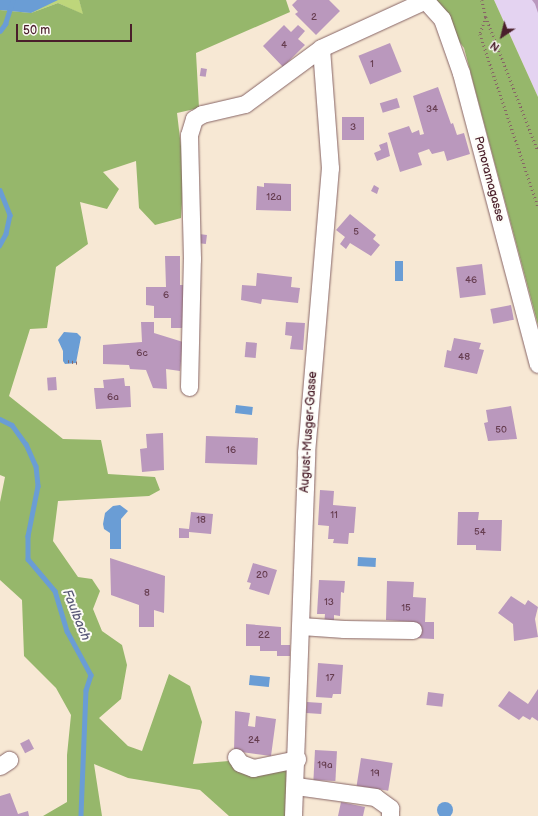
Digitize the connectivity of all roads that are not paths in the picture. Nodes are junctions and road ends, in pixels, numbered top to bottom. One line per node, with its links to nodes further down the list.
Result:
1 (426, 0): 2 (street); 3 (street, Panoramagasse)
2 (321, 48): 4 (street); 5 (street, August-Musger-Gasse)
3 (538, 362)
4 (189, 387)
5 (301, 626): 6 (street); 8 (street, August-Musger-Gasse)
6 (413, 630)
7 (236, 757): 8 (street)
8 (297, 759): 9 (street, August-Musger-Gasse)
9 (296, 786): 10 (street, August-Musger-Gasse); 11 (street)
10 (293, 816)
11 (390, 816)

